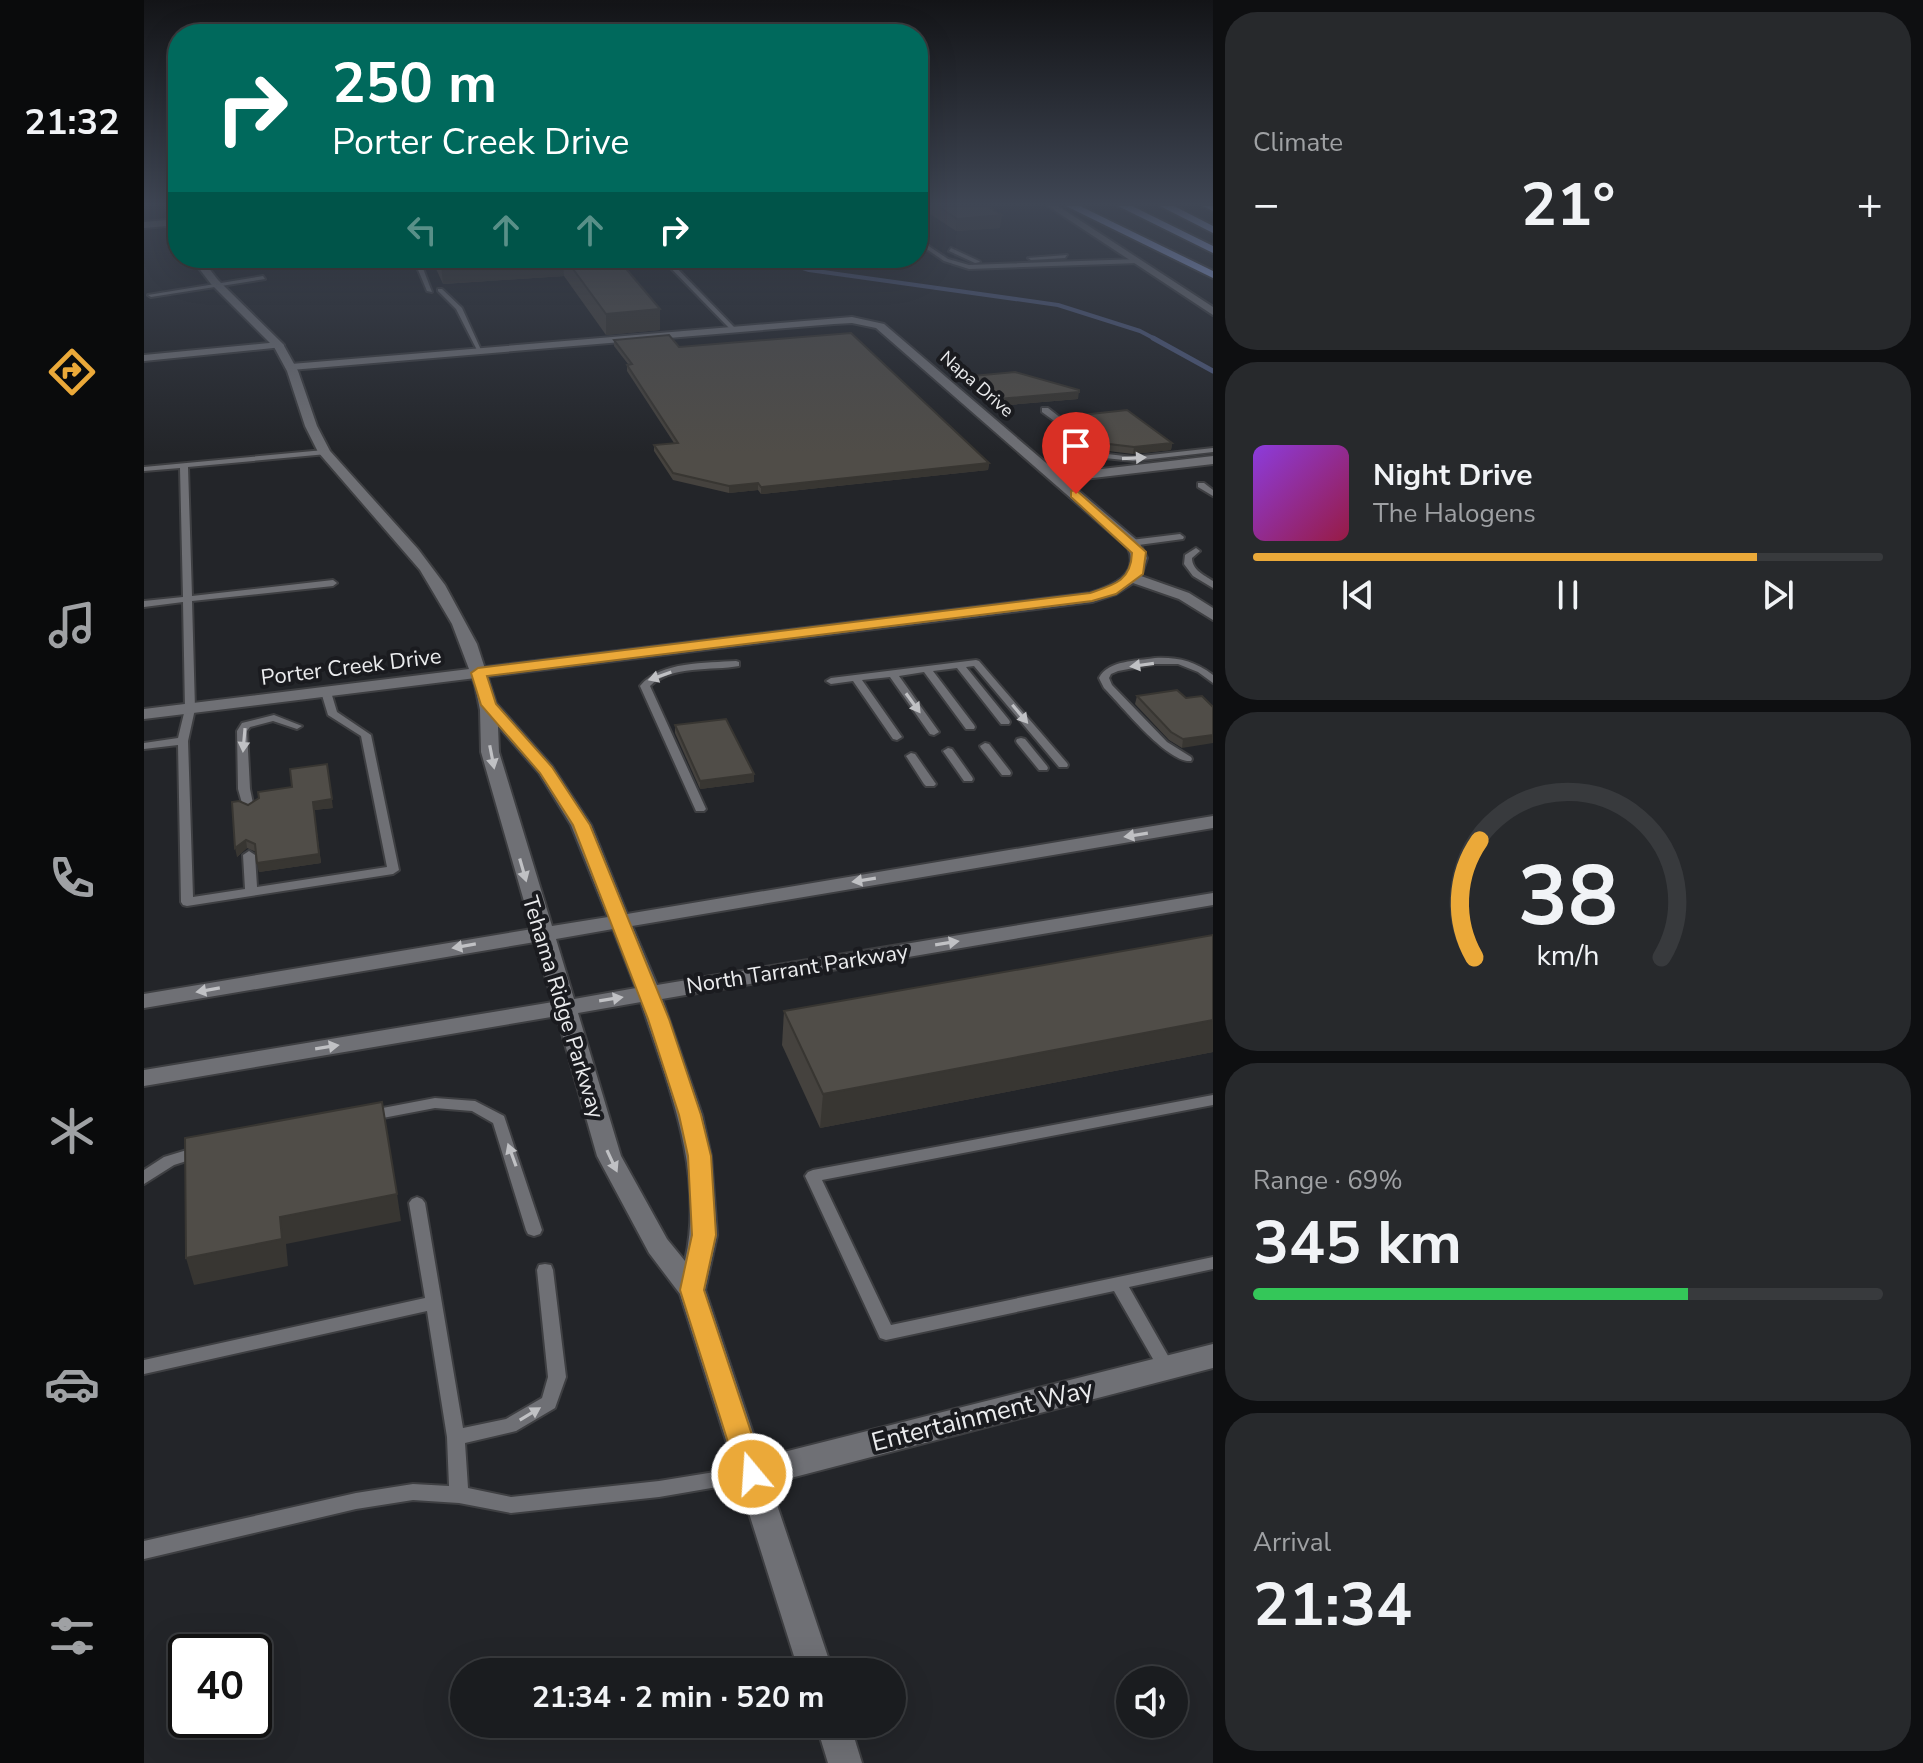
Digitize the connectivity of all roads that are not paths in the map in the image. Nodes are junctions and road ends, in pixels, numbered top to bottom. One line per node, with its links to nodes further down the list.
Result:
1 (191, 288): 6 (lane)
2 (220, 288): 9 (street, Tehama Ridge Parkway)
3 (693, 288): 8 (lane)
4 (1178, 288): 7 (street)
5 (440, 290): 10 (lane)
6 (151, 295)
7 (1213, 312)
8 (733, 329): 10 (street); 19 (street, Napa Drive)
9 (279, 345): 11 (street); 12 (street, Tehama Ridge Parkway)
10 (480, 351): 12 (street)
11 (144, 358)
12 (291, 367): 15 (street, Tehama Ridge Parkway)
13 (1045, 410): 14 (lane, one-way to 14)
14 (1213, 450)
15 (324, 452): 17 (lane); 34 (street, Tehama Ridge Parkway)
16 (1213, 460): 19 (street)
17 (184, 465): 18 (lane); 28 (lane)
18 (144, 469)
19 (1057, 478): 23 (street, Napa Drive)
20 (1201, 485): 21 (lane)
21 (1213, 494)
22 (1180, 537): 23 (lane)
23 (1131, 543): 25 (street)
24 (1196, 551): 27 (lane)
25 (1132, 578): 30 (street); 34 (street, Porter Creek Drive)
26 (333, 583): 28 (lane)
27 (1213, 585)
28 (187, 599): 29 (lane); 41 (lane)
29 (144, 604)
30 (1213, 615)
31 (736, 664): 61 (lane, one-way to 61)
32 (959, 665): 33 (lane); 43 (lane); 55 (lane, one-way to 55)
33 (926, 669): 35 (lane); 45 (lane)
34 (478, 673): 39 (street, Porter Creek Drive); 40 (street, Tehama Ridge Parkway)
35 (892, 673): 36 (lane); 46 (lane, one-way to 46)
36 (856, 678): 38 (lane); 47 (lane)
37 (1213, 680): 54 (lane, one-way to 54)
38 (831, 681)
39 (326, 692): 41 (street, Porter Creek Drive); 64 (lane)
40 (489, 705): 66 (street, Tehama Ridge Parkway); 67 (street, Tehama Ridge Parkway, one-way to 67)
41 (190, 709): 42 (street, Porter Creek Drive); 48 (lane)
42 (144, 714)
43 (1005, 722)
44 (297, 726): 60 (lane, one-way to 60)
45 (970, 727)
46 (934, 732)
47 (897, 737)
48 (183, 741): 50 (lane); 64 (lane)
49 (1021, 741): 56 (lane)
50 (144, 746)
51 (985, 746): 57 (lane)
52 (948, 751): 58 (lane)
53 (911, 756): 59 (lane)
54 (1187, 759)
55 (1063, 765)
56 (1043, 768)
57 (1006, 773)
58 (968, 779)
59 (930, 784)
60 (248, 808)
61 (700, 809)
62 (1213, 822): 66 (street, one-way to 66)
63 (249, 855): 64 (lane)
64 (251, 892)
65 (1213, 899): 68 (street, North Tarrant Parkway, one-way to 65)
66 (621, 919): 67 (street); 68 (street, Tehama Ridge Parkway)
67 (541, 933): 69 (street, one-way to 69); 70 (street, Tehama Ridge Parkway)
68 (649, 993): 70 (street, North Tarrant Parkway, one-way to 68); 81 (street, Tehama Ridge Parkway)
69 (144, 1001)
70 (563, 1007): 71 (street, North Tarrant Parkway, one-way to 70); 81 (street, Tehama Ridge Parkway, one-way to 81)
71 (144, 1078)
72 (1213, 1100): 80 (lane)
73 (346, 1119): 77 (lane, one-way to 73)
74 (213, 1147): 75 (lane)
75 (144, 1178)
76 (417, 1203): 82 (lane)
77 (534, 1230)
78 (1213, 1263): 80 (lane)
79 (545, 1270): 86 (lane, one-way to 79)
80 (1118, 1283): 85 (lane)
81 (692, 1290): 87 (street, Tehama Ridge Parkway)
82 (432, 1303): 84 (lane); 86 (lane)
83 (1213, 1356): 85 (street, Entertainment Way)
84 (144, 1367)
85 (1167, 1368): 87 (street, Entertainment Way)
86 (456, 1437): 88 (lane)
87 (752, 1474): 88 (lane); 90 (street, Tehama Ridge Parkway)
88 (459, 1495): 89 (lane)
89 (144, 1550)
90 (811, 1658)
91 (837, 1738): 92 (street)
92 (845, 1763)

